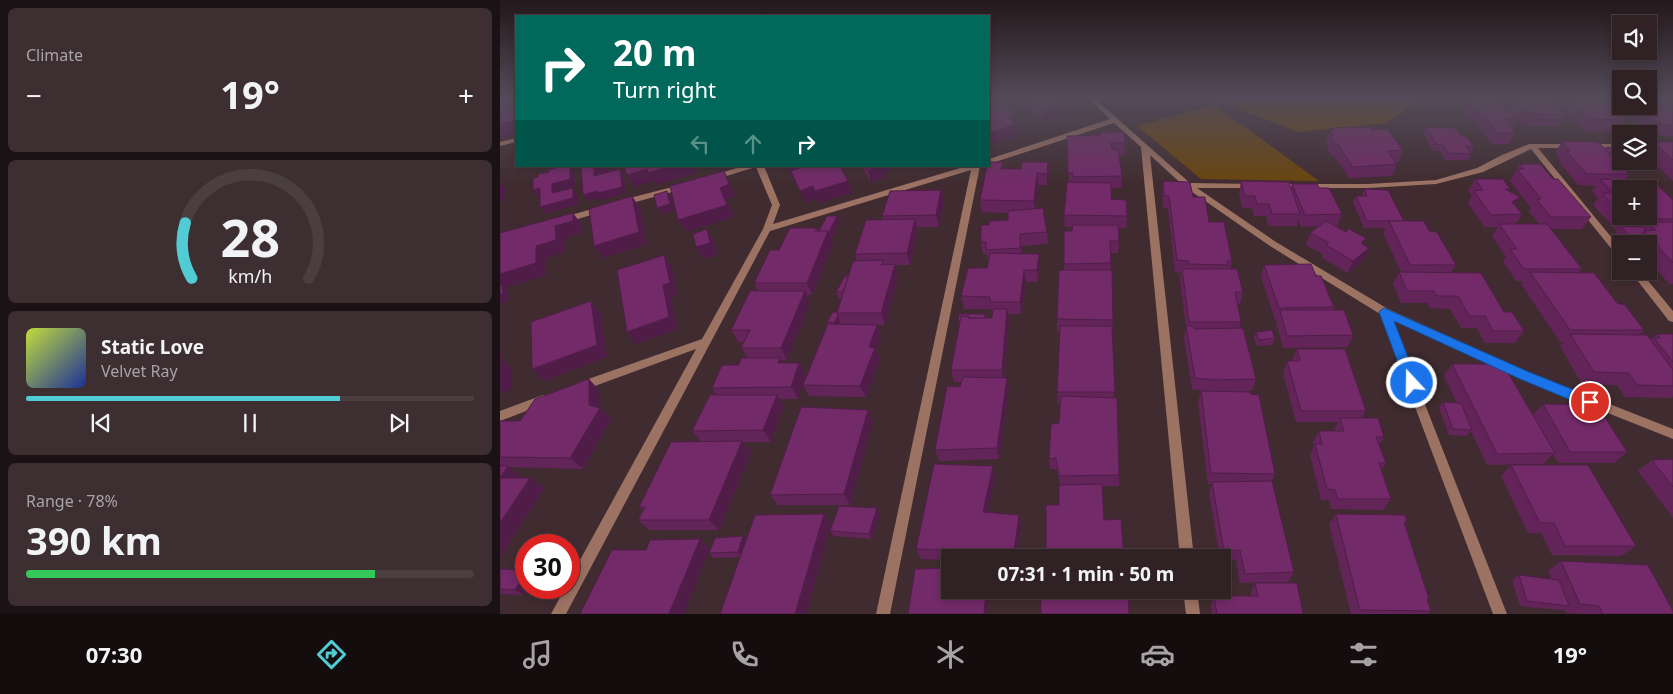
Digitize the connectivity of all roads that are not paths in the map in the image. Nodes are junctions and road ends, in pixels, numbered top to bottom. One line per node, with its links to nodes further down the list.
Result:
1 (1094, 127): 8 (street)
2 (1122, 127): 7 (street)
3 (515, 140): 4 (street)
4 (500, 144)
5 (1532, 146): 6 (street); 17 (street); 20 (street)
6 (1612, 146)
7 (1145, 147): 15 (street); 29 (street)
8 (990, 162)
9 (750, 167): 13 (street)
10 (760, 167): 19 (street)
11 (973, 167): 19 (street)
12 (976, 167): 32 (street)
13 (706, 180)
14 (697, 182): 18 (street)
15 (1188, 186): 16 (street); 22 (street)
16 (1258, 186)
17 (1268, 186)
18 (556, 222)
19 (767, 229): 24 (street)
20 (1612, 244)
21 (1642, 280): 23 (street)
22 (1384, 312): 28 (street); 34 (street)
23 (1673, 318)
24 (704, 342): 25 (street); 31 (street)
25 (574, 389)
26 (556, 396): 27 (street)
27 (500, 416)
28 (1673, 434)
29 (1186, 549)
30 (1191, 599): 33 (street)
31 (558, 614)
32 (883, 614)
33 (1193, 614)
34 (1500, 614)

